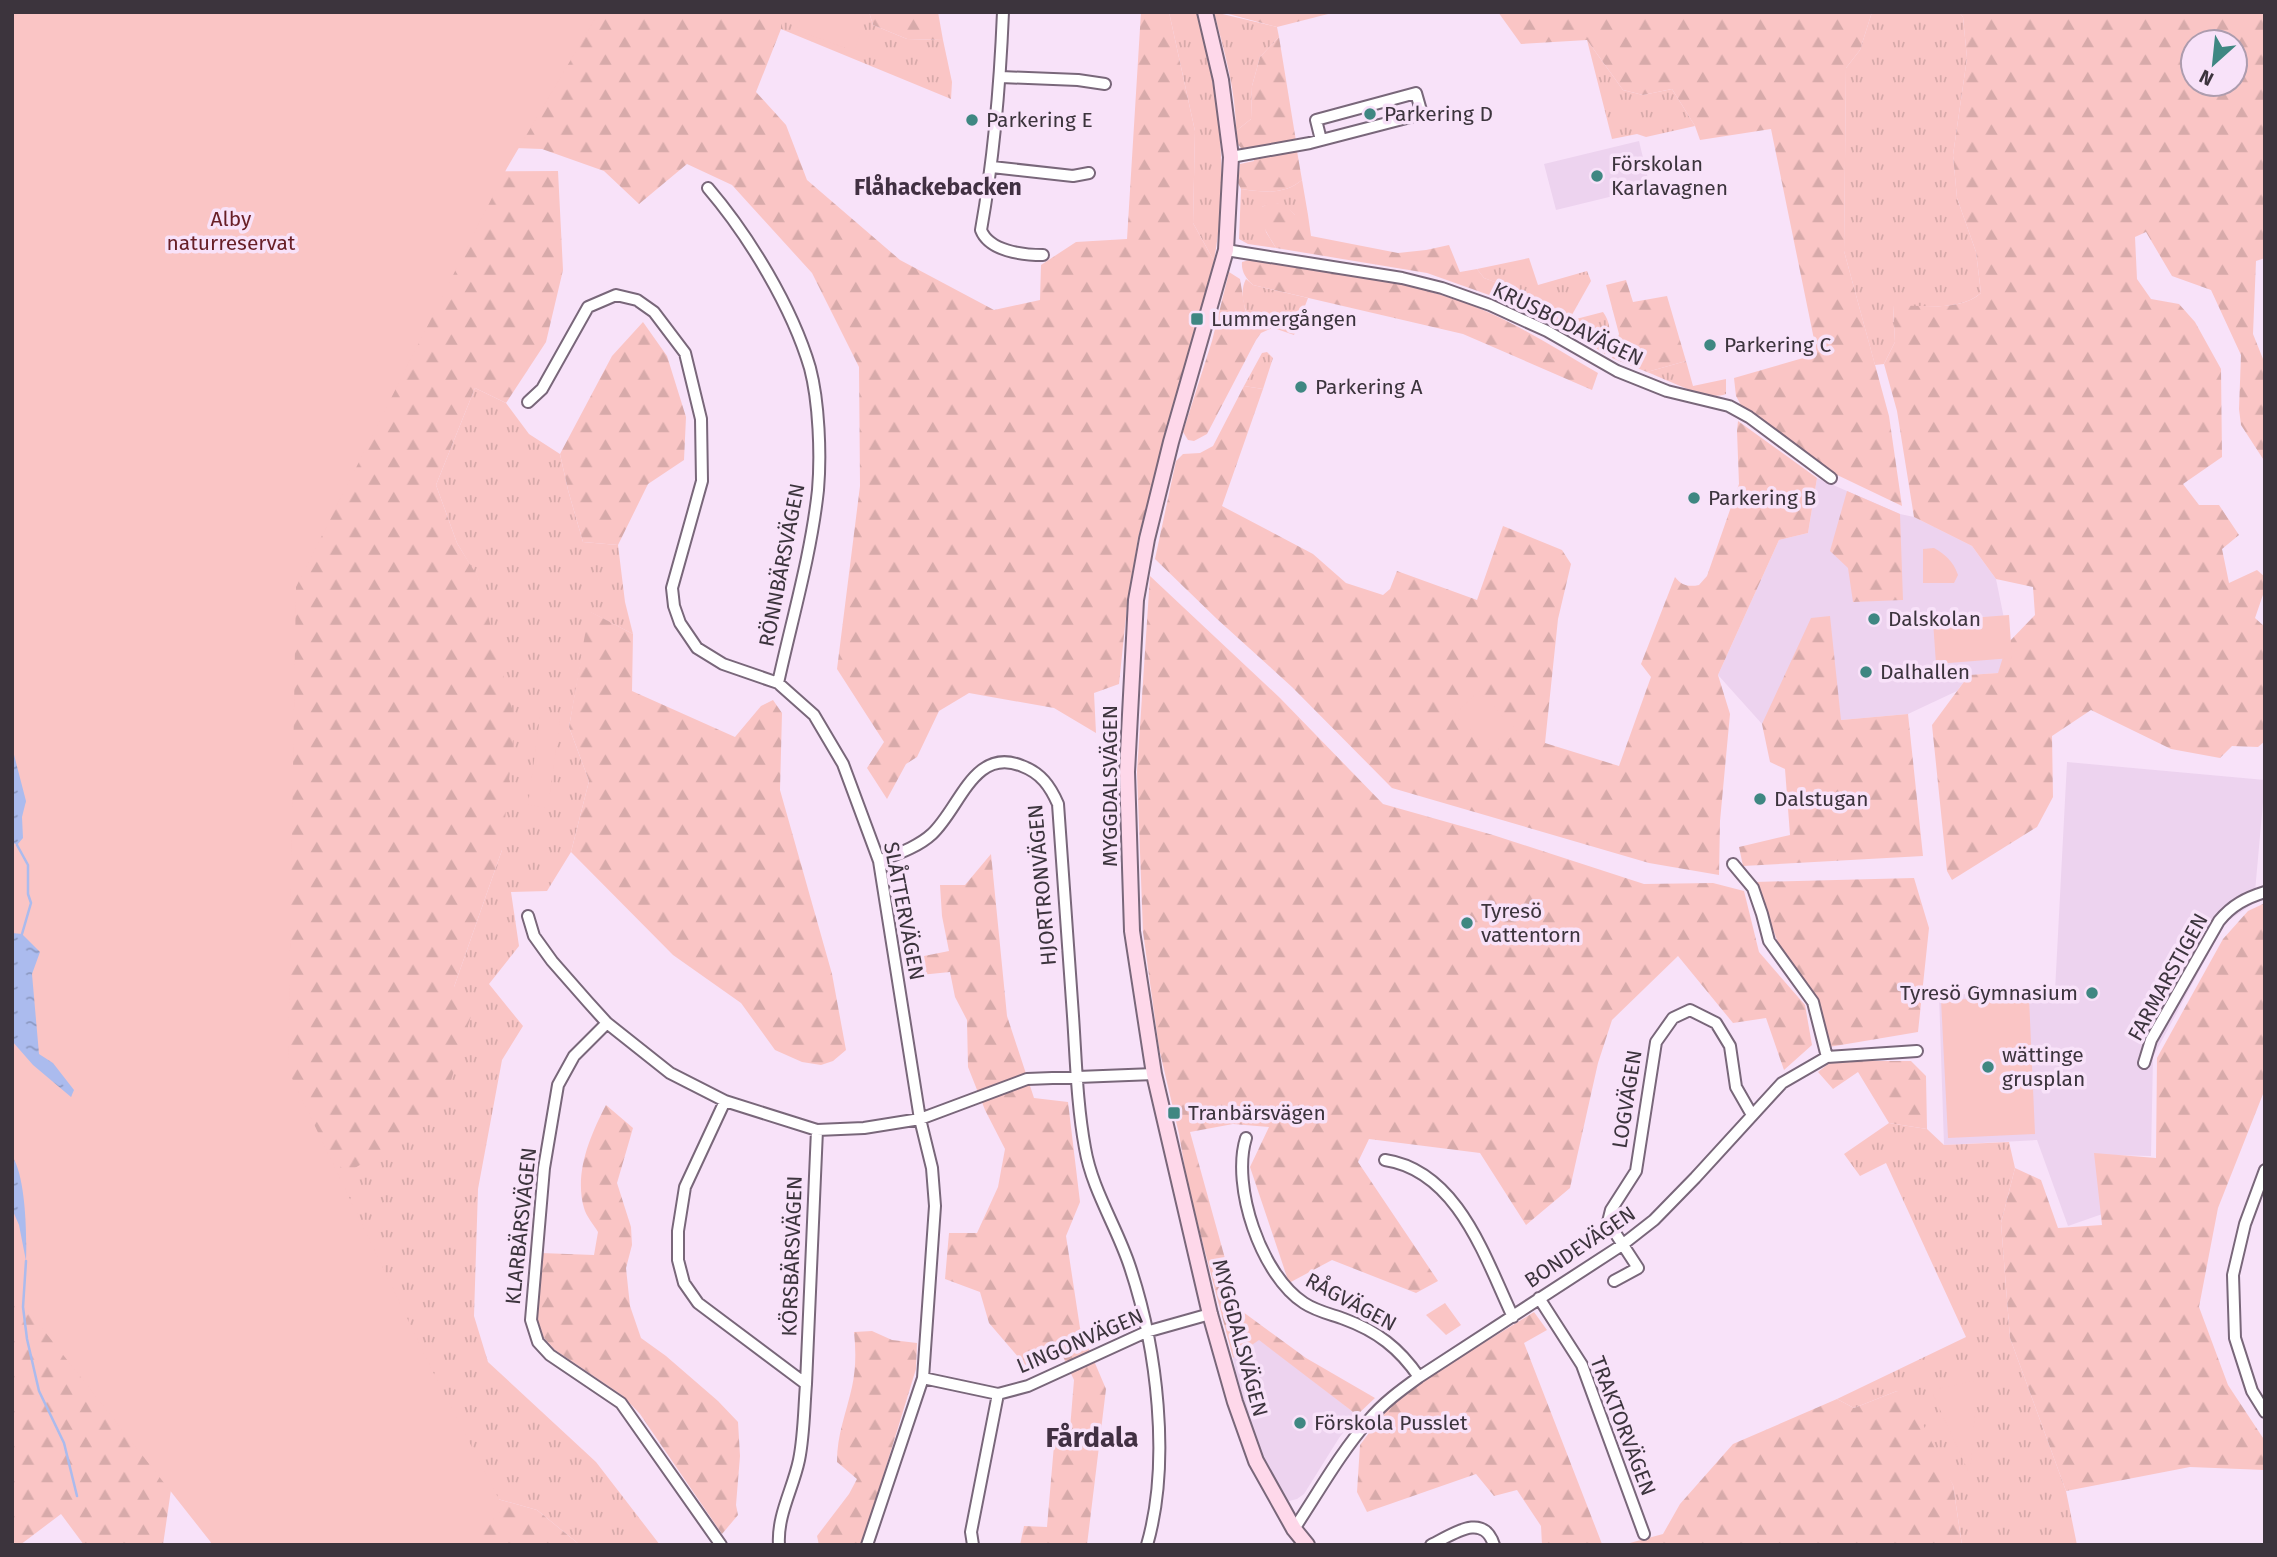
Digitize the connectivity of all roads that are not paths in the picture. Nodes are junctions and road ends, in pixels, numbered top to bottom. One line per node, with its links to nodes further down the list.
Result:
1 (1003, 12): 3 (street)
2 (1205, 12): 6 (street, MYGGDALSVÄGEN)
3 (1001, 77): 4 (street); 7 (street)
4 (1105, 84)
5 (1321, 140): 5 (street); 6 (street)
6 (1231, 157): 10 (street, MYGGDALSVÄGEN)
7 (992, 167): 8 (street); 11 (street)
8 (1089, 173)
9 (708, 188): 14 (street, RÖNNBÄRSVÄGEN)
10 (1226, 250): 13 (street, KRUSBODAVÄGEN); 23 (street, MYGGDALSVÄGEN)
11 (1042, 255)
12 (528, 402): 14 (street, SLÅTTERVÄGEN)
13 (1831, 478)
14 (778, 682): 15 (street, SLÅTTERVÄGEN)
15 (879, 861): 24 (street, HJORTRONVÄGEN); 27 (street, SLÅTTERVÄGEN)
16 (1733, 864): 21 (street)
17 (2265, 892): 22 (street, FARMARSTIGEN)
18 (528, 916): 19 (street)
19 (607, 1023): 25 (street); 45 (street, KLARBÄRSVÄGEN)
20 (1917, 1051): 21 (street, BONDEVÄGEN)
21 (1827, 1057): 26 (street, BONDEVÄGEN)
22 (2144, 1063)
23 (1154, 1074): 24 (street); 35 (street, MYGGDALSVÄGEN)
24 (1077, 1076): 27 (street); 37 (street)
25 (725, 1101): 28 (street); 40 (street)
26 (1752, 1115): 32 (street, BONDEVÄGEN); 32 (street, LOGVÄGEN)
27 (920, 1119): 28 (street); 39 (street, SLÅTTERVÄGEN)
28 (817, 1130): 40 (street, KÖRSBÄRSVÄGEN)
29 (1246, 1138): 38 (street, RÅGVÄGEN)
30 (1385, 1160): 36 (street)
31 (2265, 1170): 42 (street)
32 (1622, 1245): 33 (street); 34 (street, BONDEVÄGEN)
33 (1614, 1281)
34 (1539, 1298): 36 (street, BONDEVÄGEN); 44 (street, TRAKTORVÄGEN)
35 (1210, 1314): 37 (street, LINGONVÄGEN); 43 (street, MYGGDALSVÄGEN)
36 (1513, 1317): 38 (street, BONDEVÄGEN)
37 (1146, 1332): 41 (street, LINGONVÄGEN); 49 (street)
38 (1419, 1377): 43 (street, BONDEVÄGEN)
39 (923, 1378): 41 (street, LINGONVÄGEN); 47 (street, SLÅTTERVÄGEN)
40 (806, 1384): 46 (street, KÖRSBÄRSVÄGEN)
41 (998, 1394): 48 (street)
42 (2265, 1412)
43 (1294, 1530): 50 (street, MYGGDALSVÄGEN)
44 (1644, 1534)
45 (721, 1545)
46 (779, 1545)
47 (867, 1545)
48 (973, 1545)
49 (1147, 1545)
50 (1307, 1545)
51 (1430, 1545): 52 (street)
52 (1494, 1545)

